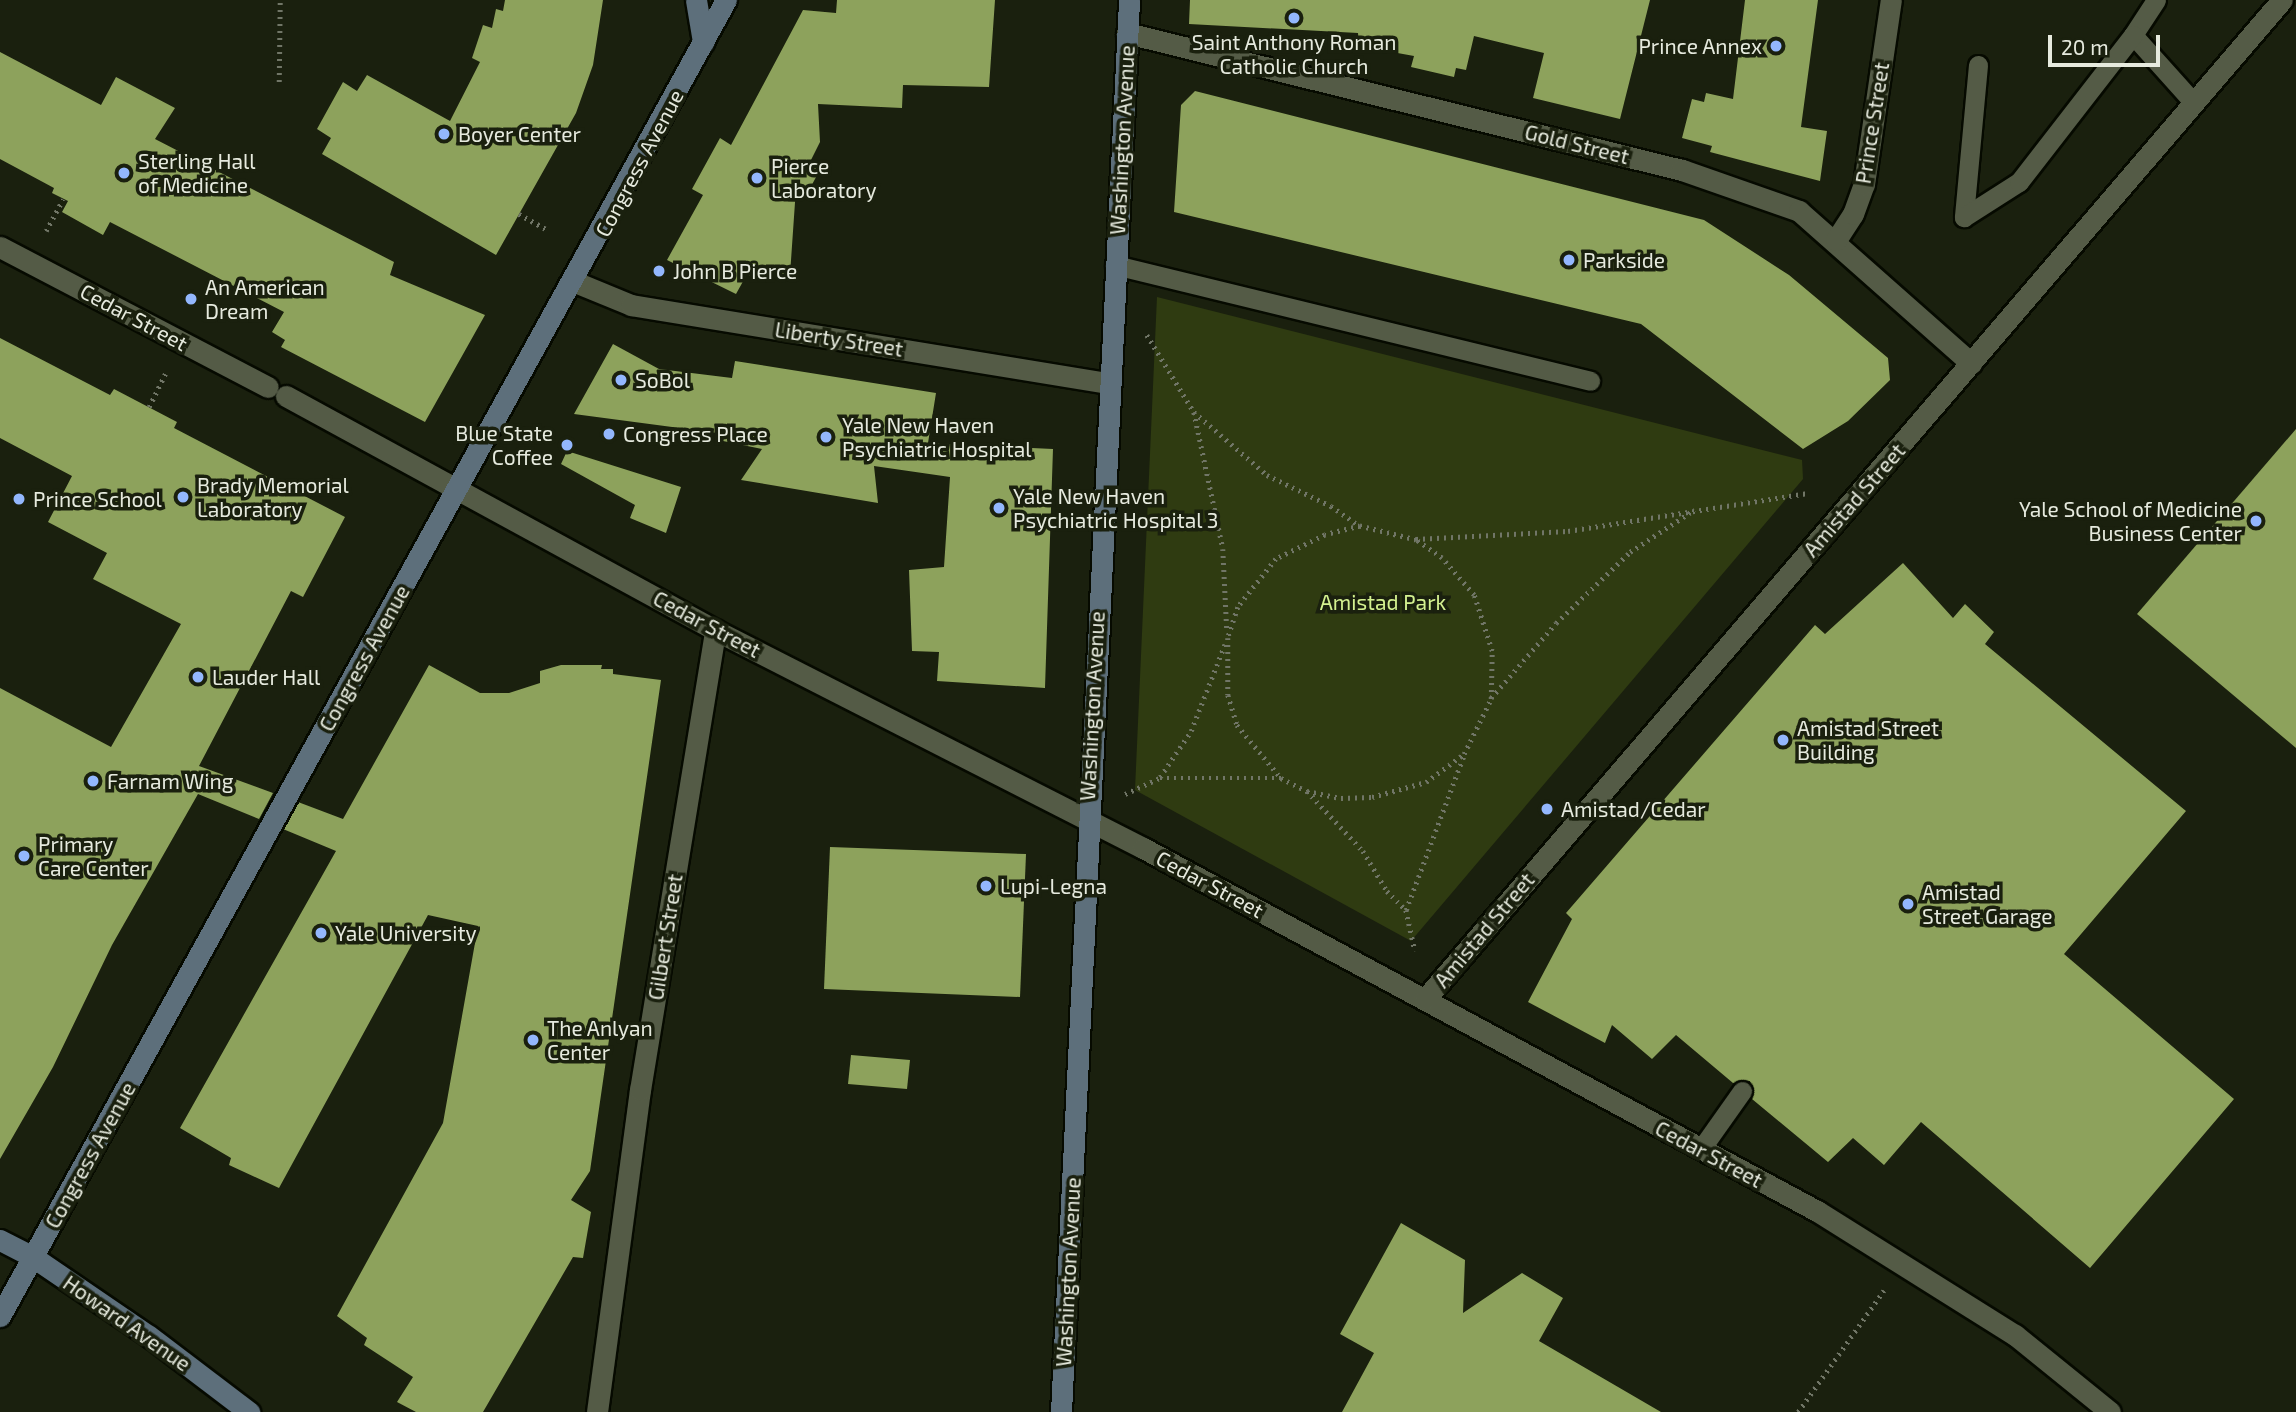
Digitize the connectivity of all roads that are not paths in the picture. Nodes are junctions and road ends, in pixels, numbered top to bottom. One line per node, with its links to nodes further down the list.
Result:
1 (696, 0): 9 (main road)
2 (726, 0): 9 (main road, Congress Avenue)
3 (1129, 0): 7 (main road, Washington Avenue)
4 (1891, 0): 12 (street, Prince Street)
5 (2156, 0): 8 (lane)
6 (2282, 0): 11 (street, Amistad Street)
7 (1128, 33): 12 (street, Gold Street); 14 (main road, Washington Avenue)
8 (2133, 36): 10 (lane); 11 (lane)
9 (703, 42): 15 (main road, Congress Avenue)
10 (1978, 65)
11 (2194, 103): 16 (street, Amistad Street)
12 (1836, 240): 16 (street, Gold Street)
13 (0, 247): 19 (street, Cedar Street)
14 (1115, 265): 17 (lane); 18 (main road, Washington Avenue)
15 (575, 282): 18 (street, Liberty Street); 19 (main road, Congress Avenue)
16 (1971, 363): 22 (street, Amistad Street)
17 (1590, 381)
18 (1108, 383): 21 (main road, Washington Avenue)
19 (457, 487): 20 (street, Cedar Street); 26 (main road, Congress Avenue)
20 (715, 630): 21 (street, Cedar Street); 30 (street, Gilbert Street)
21 (1086, 820): 22 (street, Cedar Street); 31 (main road, Washington Avenue)
22 (1425, 999): 24 (street, Cedar Street)
23 (1742, 1091): 24 (lane)
24 (1701, 1149): 28 (street, Cedar Street)
25 (0, 1240): 26 (main road, Howard Avenue)
26 (33, 1257): 27 (main road, Congress Avenue); 29 (main road, Howard Avenue)
27 (0, 1316)
28 (2100, 1409)
29 (249, 1412)
30 (597, 1412)
31 (1061, 1412)

